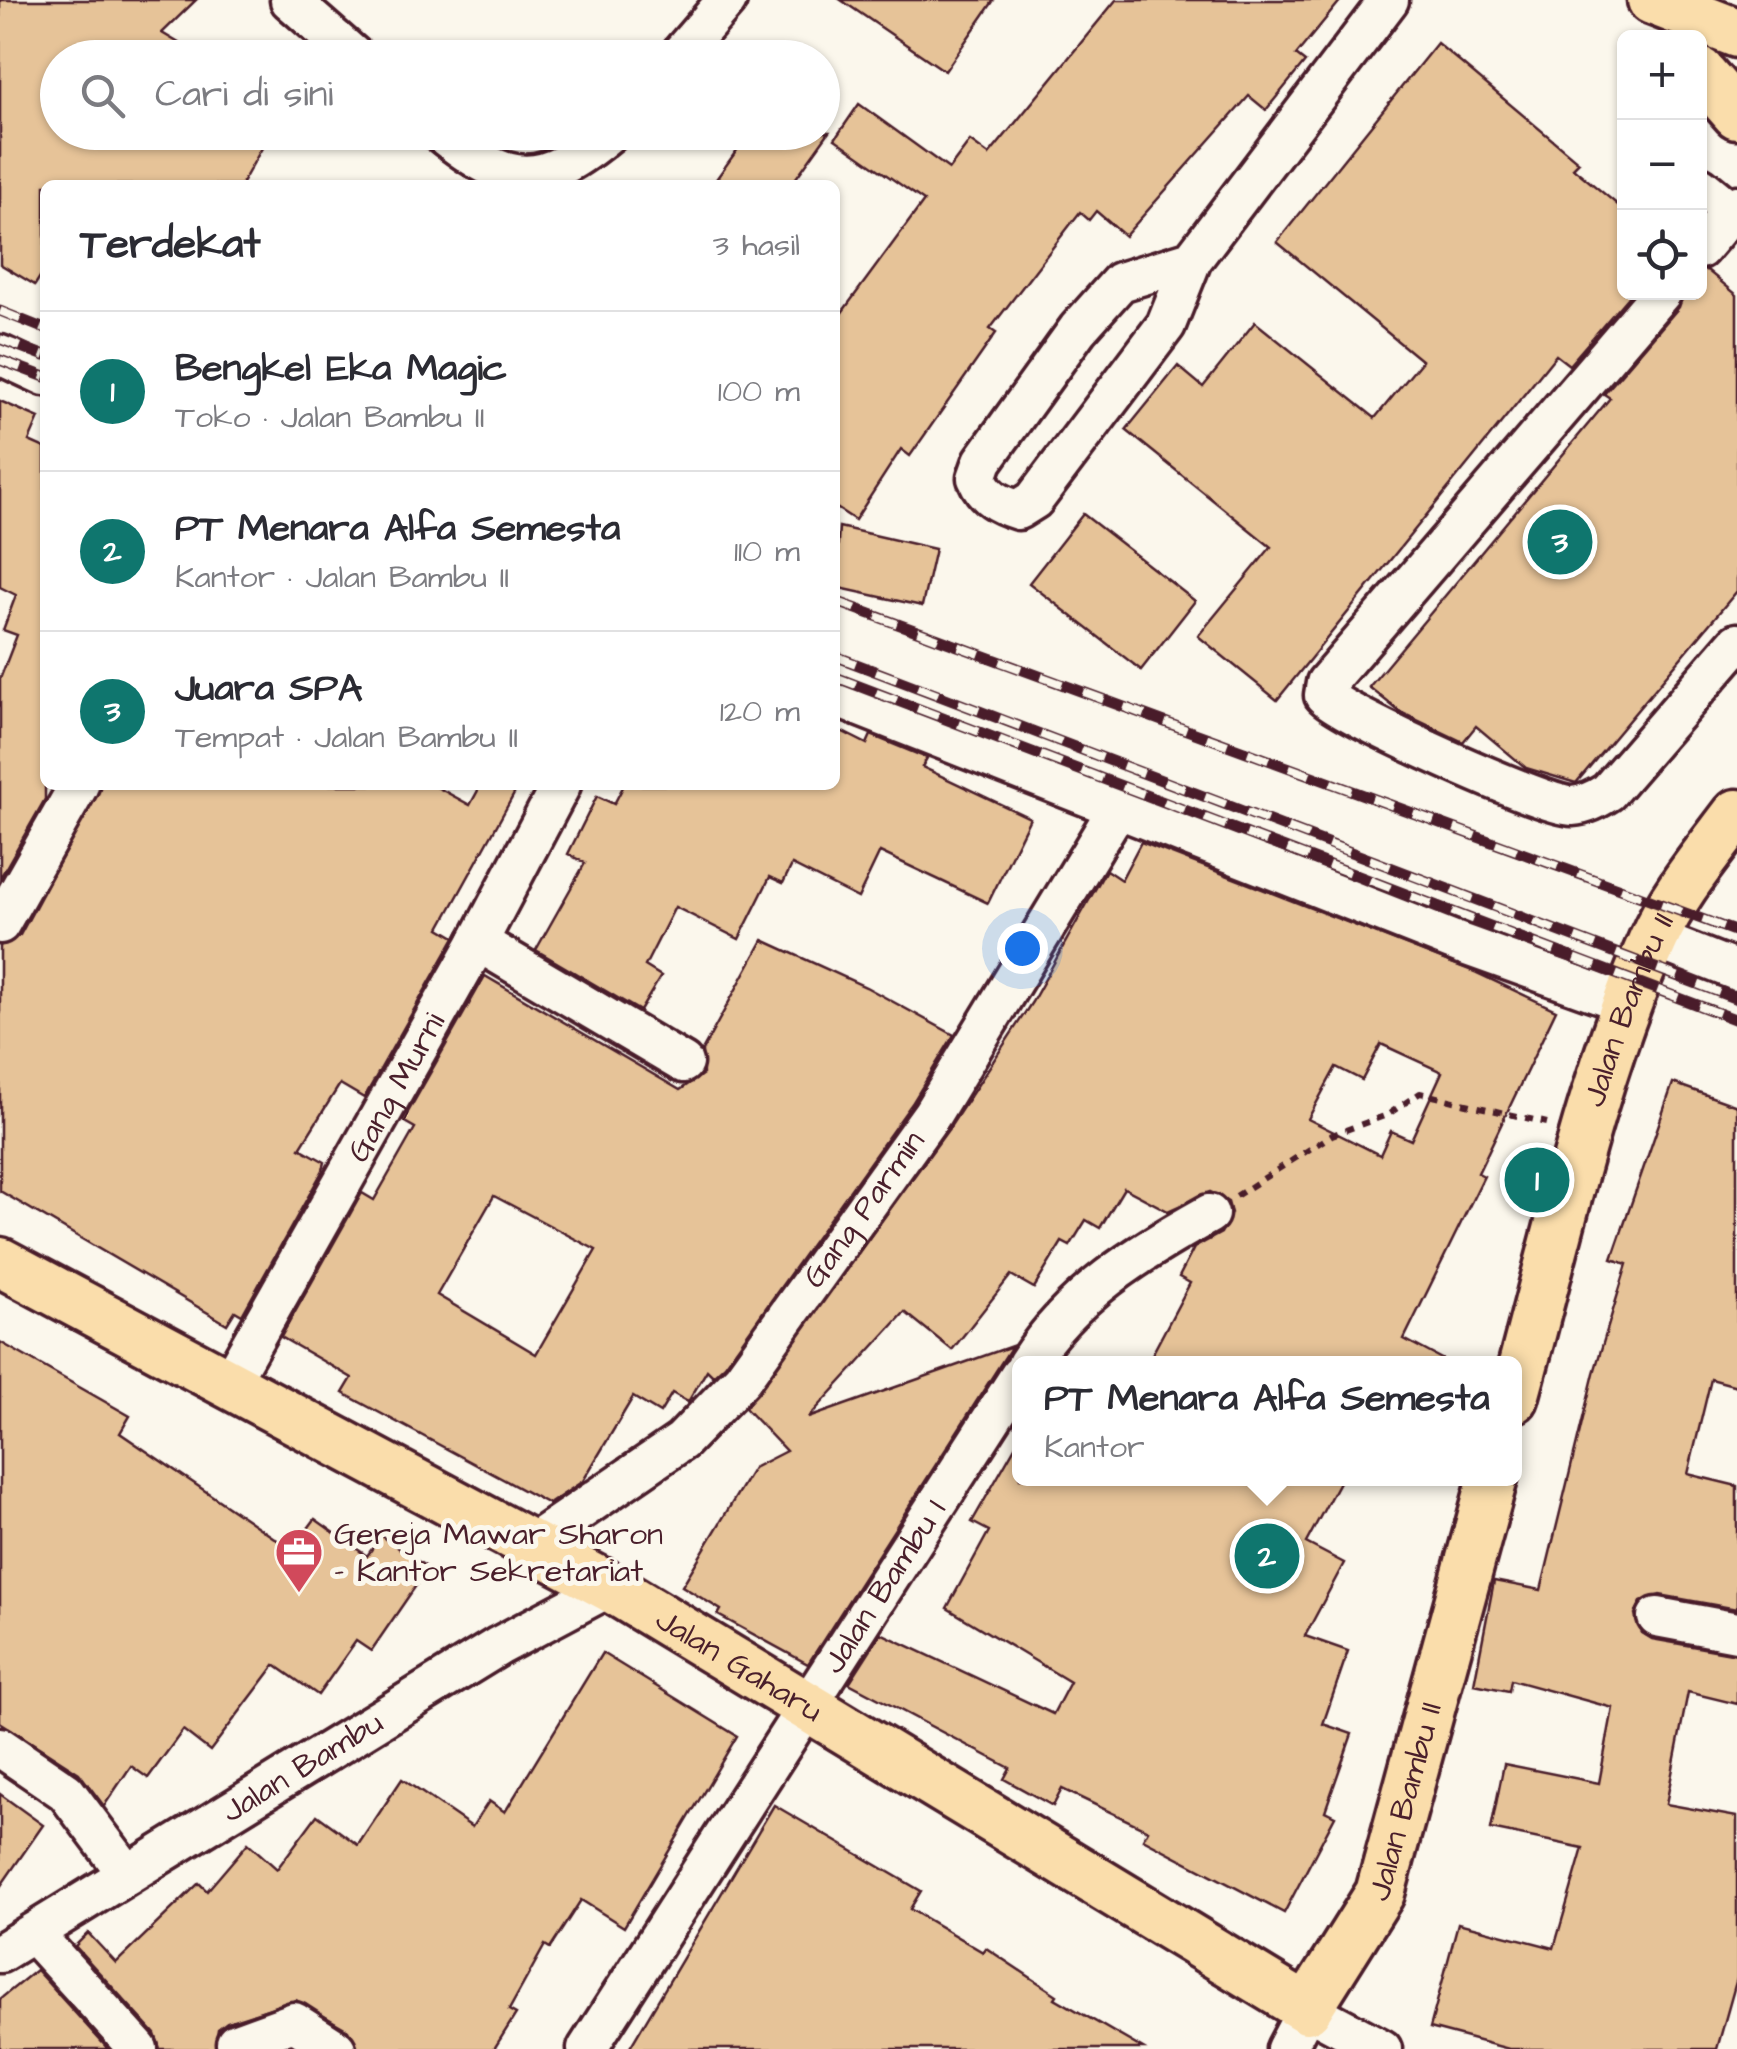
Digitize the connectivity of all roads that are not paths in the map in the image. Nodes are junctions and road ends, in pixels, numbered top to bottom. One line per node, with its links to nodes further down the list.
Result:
1 (726, 0): 7 (street)
2 (1389, 0): 15 (street)
3 (314, 8): 6 (street)
4 (1661, 13): 5 (main road)
5 (1737, 34)
6 (341, 40)
7 (692, 40)
8 (1707, 80): 9 (main road)
9 (1737, 114)
10 (467, 150): 11 (street)
11 (588, 150)
12 (1707, 191): 13 (street)
13 (1735, 211): 14 (street)
14 (1707, 241)
15 (1192, 260): 15 (street)
16 (1655, 300): 19 (street)
17 (0, 355): 18 (street)
18 (40, 374)
19 (1737, 644)
20 (840, 699): 23 (street)
21 (75, 790): 25 (street)
22 (557, 790): 27 (street, Gang Murni)
23 (1119, 806): 29 (street); 38 (street, Gang Parmin)
24 (1737, 814): 26 (main road, Jalan Bambu II)
25 (0, 924)
26 (1653, 938): 28 (street); 29 (main road, Jalan Bambu II)
27 (478, 942): 30 (street); 35 (street, Gang Murni)
28 (1737, 971)
29 (1629, 1004): 34 (main road, Jalan Bambu II)
30 (683, 1063)
31 (1208, 1214): 33 (street)
32 (0, 1262): 35 (main road, Jalan Gaharu)
33 (1033, 1356)
34 (1522, 1369)
35 (228, 1385): 38 (main road, Jalan Gaharu)
36 (1012, 1387): 42 (street, Jalan Bambu I)
37 (1491, 1486): 47 (main road, Jalan Bambu II)
38 (532, 1545): 39 (main road, Jalan Gaharu)
39 (596, 1580): 42 (main road, Jalan Gaharu); 44 (street, Jalan Bambu)
40 (1658, 1616): 41 (street)
41 (1737, 1632)
42 (806, 1706): 47 (main road, Jalan Gaharu); 51 (street, Jalan Bambu I)
43 (0, 1747): 44 (street)
44 (126, 1872): 45 (street, Jalan Bambu)
45 (33, 1932): 46 (street, Jalan Bambu); 49 (street)
46 (0, 1952)
47 (1296, 2029): 52 (street)
48 (236, 2044): 50 (street)
49 (138, 2049)
50 (336, 2049)
51 (588, 2049)
52 (1382, 2049)

